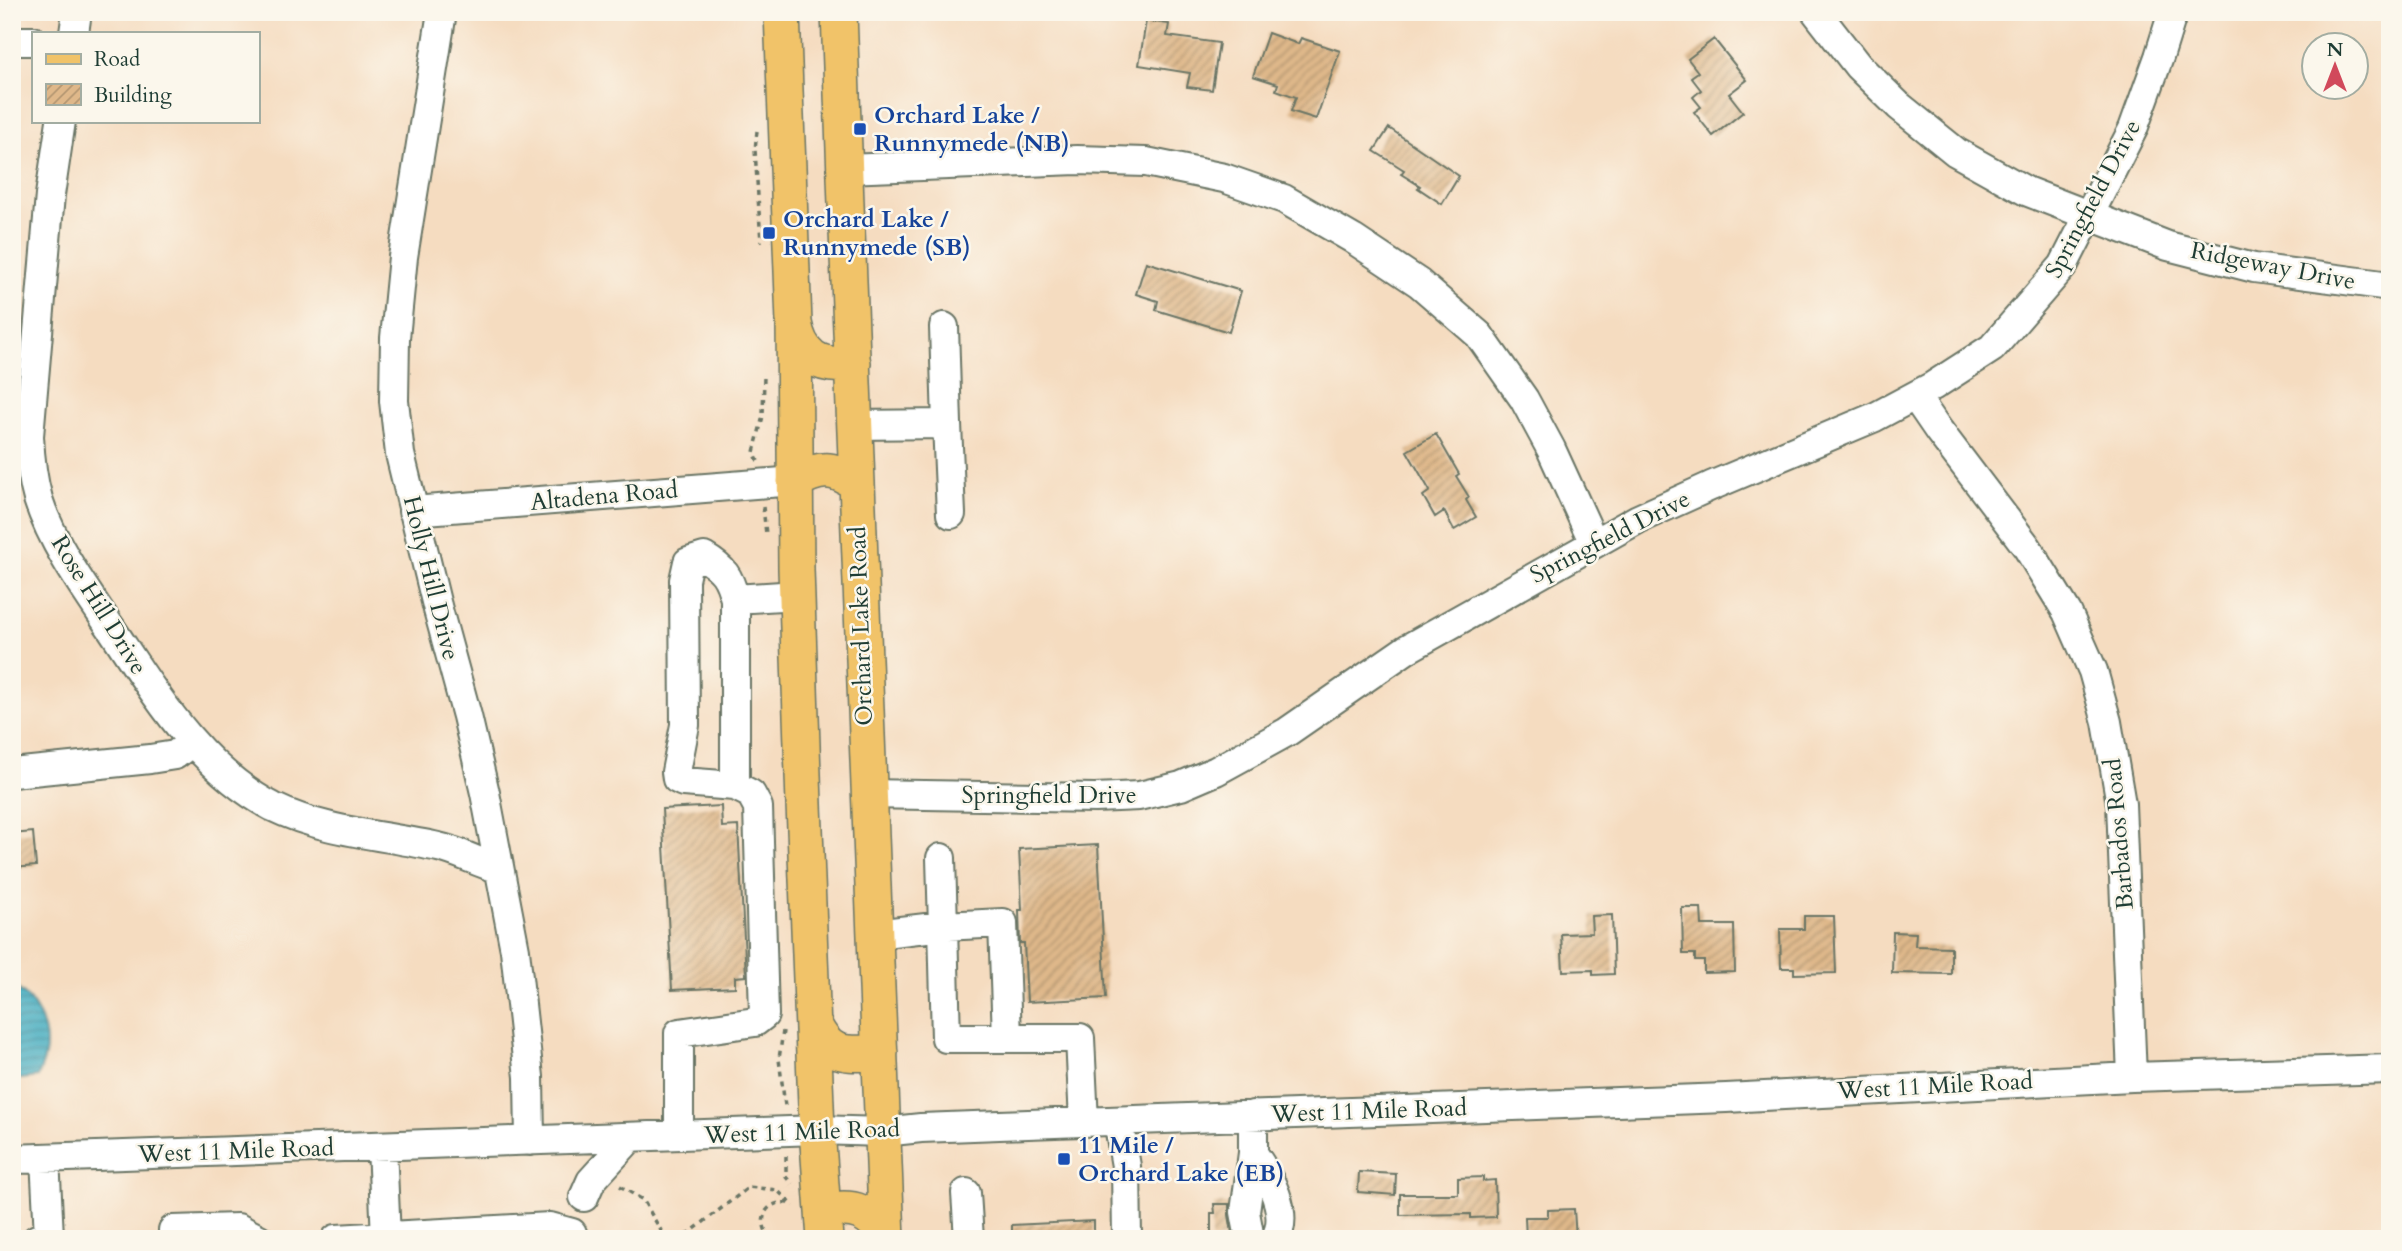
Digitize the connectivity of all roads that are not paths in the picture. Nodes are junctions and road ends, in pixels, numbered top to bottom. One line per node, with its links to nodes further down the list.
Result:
1 (77, 12): 7 (street)
2 (442, 12): 23 (street, Holly Hill Drive)
3 (782, 12): 14 (main road)
4 (839, 12): 11 (main road, Orchard Lake Road)
5 (1816, 12): 12 (street, Ridgeway Drive)
6 (2173, 12): 12 (street, Springfield Drive)
7 (74, 32)
8 (12, 41): 9 (street)
9 (32, 41)
10 (61, 122): 18 (street, Rose Hill Drive)
11 (845, 169): 16 (main road, Orchard Lake Road); 25 (street)
12 (2089, 216): 13 (street, Ridgeway Drive); 17 (street, Springfield Drive)
13 (2390, 286)
14 (793, 323): 16 (main road); 21 (main road)
15 (944, 327): 19 (street)
16 (853, 363): 20 (main road, Orchard Lake Road)
17 (1915, 396): 25 (street, Springfield Drive); 40 (street, Barbados Road)
18 (21, 409): 28 (street, Rose Hill Drive)
19 (947, 424): 20 (street); 24 (street)
20 (854, 425): 22 (main road, Orchard Lake Road)
21 (794, 481): 22 (main road); 23 (street, Altadena Road); 26 (main road)
22 (856, 483): 31 (main road, Orchard Lake Road)
23 (413, 511): 33 (street, Holly Hill Drive)
24 (951, 513)
25 (1594, 543): 31 (street, Springfield Drive)
26 (797, 595): 27 (street); 36 (main road)
27 (735, 599): 30 (street); 30 (street)
28 (192, 742): 29 (street); 33 (street, Rose Hill Drive)
29 (12, 773)
30 (735, 786): 46 (street)
31 (867, 794): 35 (main road, Orchard Lake Road)
32 (941, 858): 34 (street)
33 (498, 869): 48 (street, Holly Hill Drive)
34 (943, 926): 35 (street); 37 (street); 37 (street)
35 (875, 934): 38 (main road, Orchard Lake Road)
36 (814, 1025): 38 (main road); 44 (main road)
37 (1007, 1038): 43 (street)
38 (880, 1053): 45 (main road, Orchard Lake Road)
39 (2390, 1069): 40 (street, West 11 Mile Road)
40 (2132, 1077): 41 (street, West 11 Mile Road)
41 (1253, 1115): 42 (street, West 11 Mile Road); 50 (street)
42 (1118, 1121): 43 (street, West 11 Mile Road); 64 (street)
43 (1084, 1122): 45 (street, West 11 Mile Road)
44 (817, 1130): 45 (street, West 11 Mile Road); 46 (street, West 11 Mile Road); 55 (main road)
45 (883, 1132): 60 (main road, Orchard Lake Road)
46 (679, 1135): 47 (street, West 11 Mile Road)
47 (631, 1137): 48 (street, West 11 Mile Road); 53 (street)
48 (530, 1141): 49 (street, West 11 Mile Road)
49 (383, 1146): 51 (street, West 11 Mile Road); 58 (street)
50 (1253, 1153): 65 (street); 66 (street)
51 (45, 1157): 52 (street, West 11 Mile Road); 59 (street)
52 (12, 1159)
53 (588, 1189)
54 (967, 1193): 63 (street)
55 (809, 1216): 60 (main road)
56 (173, 1230): 61 (street)
57 (572, 1233): 58 (street)
58 (386, 1237): 62 (street)
59 (43, 1238)
60 (887, 1238)
61 (259, 1239)
62 (337, 1239)
63 (969, 1239)
64 (1127, 1239)
65 (1250, 1239)
66 (1275, 1239)

